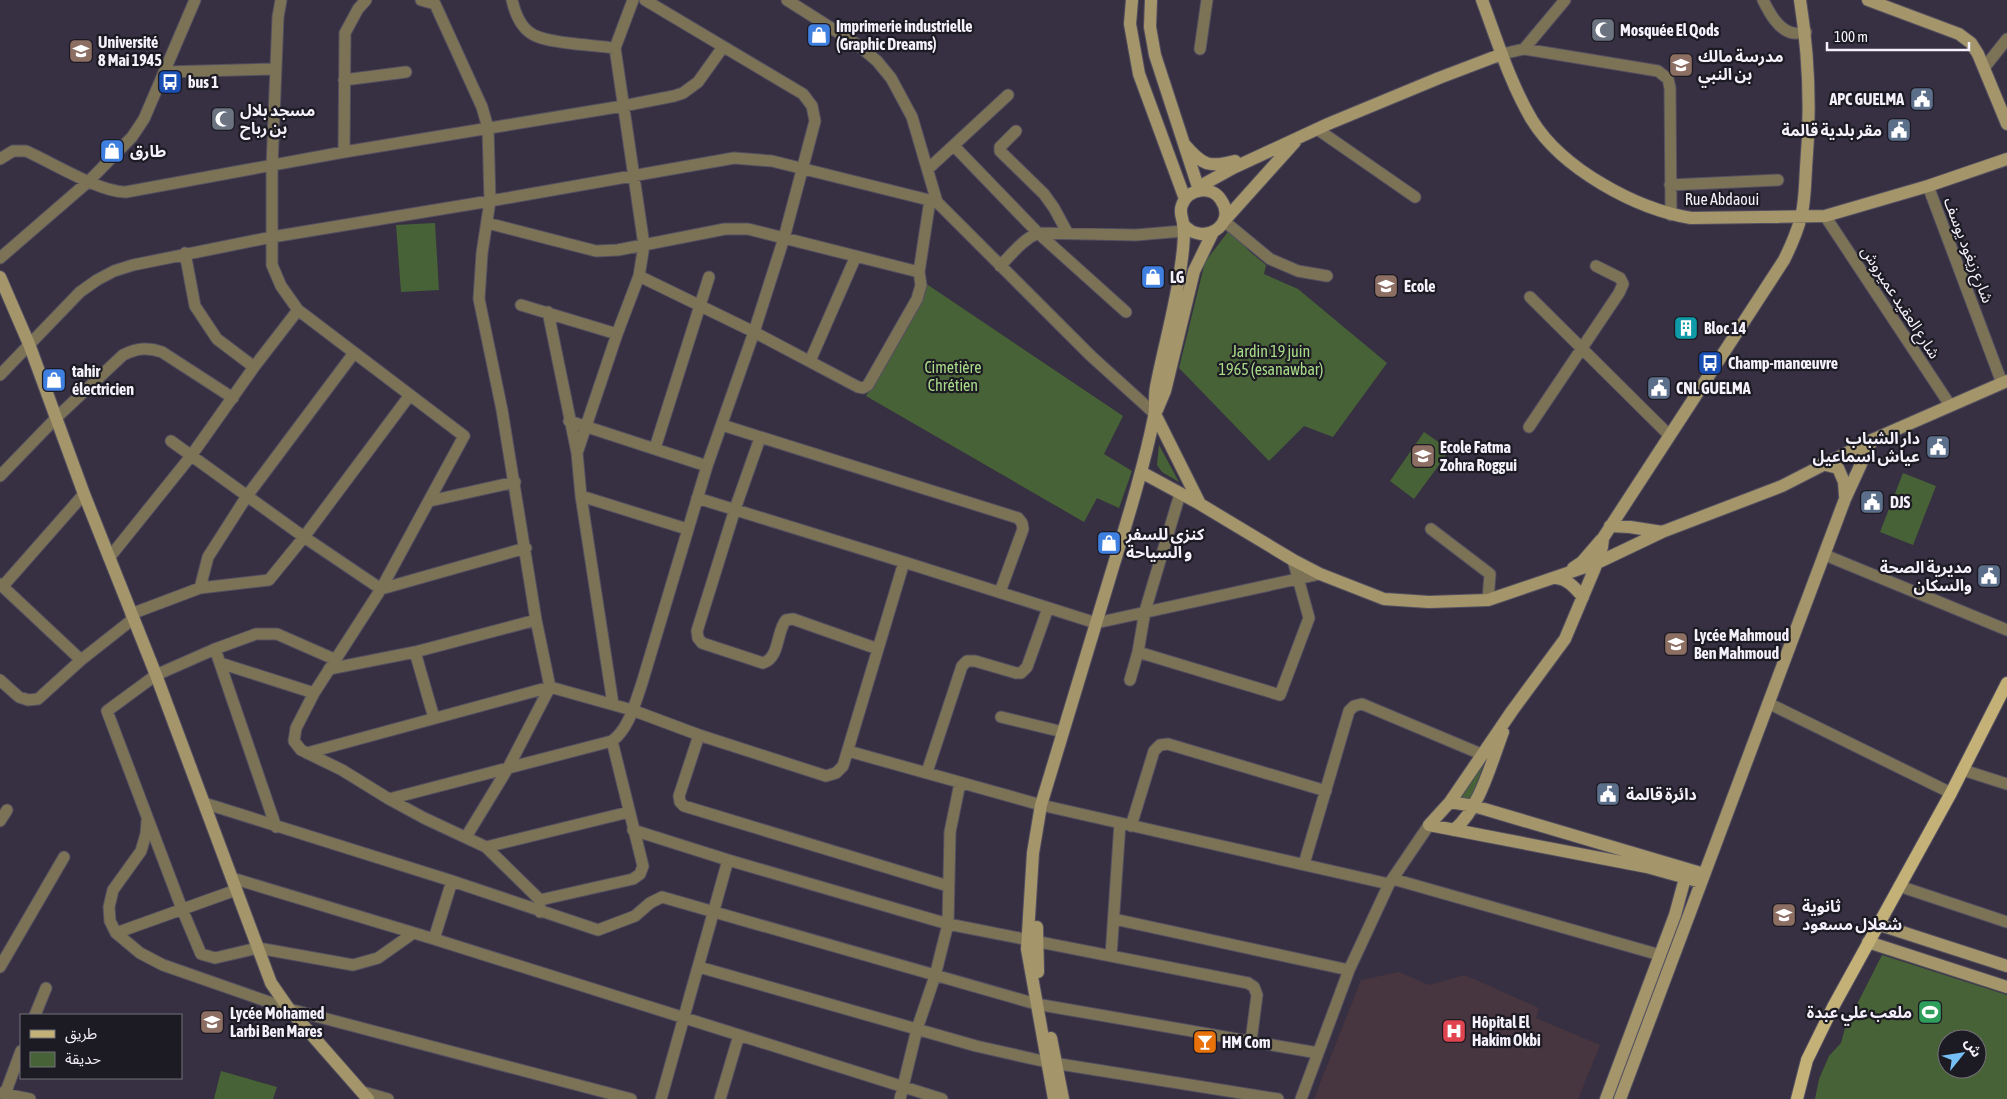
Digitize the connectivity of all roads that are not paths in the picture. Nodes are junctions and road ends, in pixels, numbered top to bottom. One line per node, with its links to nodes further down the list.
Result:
1 (195, 0): 27 (street)
2 (281, 0): 26 (street)
3 (366, 0): 29 (street)
4 (421, 0): 17 (street)
5 (512, 0): 21 (street)
6 (633, 0): 21 (street)
7 (645, 0): 20 (street)
8 (787, 0): 45 (street)
9 (1132, 0): 53 (street)
10 (1151, 0): 37 (street)
11 (1207, 0): 22 (street)
12 (1482, 0): 24 (street, Rue Abdaoui)
13 (1565, 0): 23 (street)
14 (1763, 0): 18 (street)
15 (1800, 0): 18 (street)
16 (1868, 0): 25 (street)
17 (436, 2): 33 (street)
18 (1806, 32): 57 (street)
19 (2007, 39): 25 (street)
20 (723, 47): 31 (street); 44 (street)
21 (615, 48): 31 (street)
22 (1200, 49)
23 (1524, 49): 24 (street); 49 (street)
24 (1502, 54): 34 (street); 56 (street, Rue Abdaoui)
25 (1984, 68): 32 (street)
26 (275, 69): 27 (street); 43 (street)
27 (164, 72): 48 (street)
28 (406, 72): 29 (street)
29 (344, 80): 39 (street)
30 (1008, 95): 38 (street)
31 (623, 106): 33 (street); 46 (street)
32 (2007, 124)
33 (488, 128): 39 (street); 54 (street)
34 (1317, 129): 36 (street); 52 (street)
35 (1016, 131): 62 (street)
36 (1299, 138): 40 (street); 59 (street)
37 (1182, 140): 40 (street); 51 (street)
38 (954, 146): 45 (street); 64 (street)
39 (344, 152): 43 (street)
40 (1261, 155): 51 (street)
41 (0, 159): 48 (street)
42 (2007, 159): 50 (street, Rue Abdaoui)
43 (272, 166): 48 (street); 65 (street)
44 (803, 168): 46 (street); 55 (street); 66 (street)
45 (928, 169): 55 (street)
46 (634, 175): 54 (street); 67 (street)
47 (1778, 180): 49 (street)
48 (89, 181): 70 (street)
49 (1670, 184): 56 (street)
50 (1928, 186): 58 (street, Rue Abdaoui); 92 (street, شارع زيغود يوسف)
51 (1199, 190): 53 (street); 59 (street)
52 (1415, 197)
53 (1185, 199): 61 (street)
54 (490, 201): 60 (street); 65 (street)
55 (933, 201): 71 (street); 73 (street)
56 (1671, 215): 57 (street, Rue Abdaoui)
57 (1802, 215): 58 (street, Rue Abdaoui); 102 (street)
58 (1825, 216): 95 (street, شارع العقيد عميروش)
59 (1224, 221): 63 (street); 75 (street)
60 (487, 223): 67 (street); 113 (street)
61 (1183, 228): 62 (street); 63 (street); 96 (street)
62 (1067, 232): 64 (street)
63 (1214, 232): 96 (street)
64 (1038, 233): 71 (street); 83 (street)
65 (272, 237): 68 (street); 81 (street)
66 (784, 238): 67 (street); 69 (street); 84 (street)
67 (644, 245): 74 (street)
68 (185, 254): 86 (street); 90 (street)
69 (856, 256): 73 (street); 89 (street)
70 (0, 258)
71 (1000, 266): 96 (street)
72 (1596, 266): 87 (street)
73 (919, 272): 89 (street)
74 (639, 276): 80 (street); 85 (street)
75 (1327, 276)
76 (0, 277): 86 (street)
77 (709, 277): 80 (street)
78 (1530, 297): 87 (street)
79 (521, 305): 82 (street)
80 (699, 305): 84 (street); 106 (street)
81 (298, 310): 88 (street); 90 (street)
82 (548, 312): 85 (street); 98 (street)
83 (1126, 312)
84 (754, 332): 89 (street); 99 (street)
85 (617, 334): 100 (street)
86 (29, 344): 91 (street); 97 (street)
87 (1582, 348): 101 (street); 102 (street)
88 (354, 353): 93 (street); 116 (street)
89 (810, 361)
90 (254, 367): 94 (street)
91 (0, 374)
92 (2004, 382): 95 (street)
93 (410, 395): 120 (street); 129 (street)
94 (232, 398): 97 (street); 108 (street)
95 (1950, 405): 104 (street)
96 (1154, 414): 111 (street); 121 (street)
97 (57, 417): 112 (street); 114 (street)
98 (569, 421): 100 (street); 107 (street)
99 (722, 425): 103 (street); 110 (street)
100 (586, 426): 106 (street); 107 (street)
101 (1529, 427)
102 (1669, 435): 122 (street)
103 (760, 438): 123 (street); 144 (street)
104 (1872, 440): 109 (street); 119 (street)
105 (171, 441): 108 (street)
106 (655, 448): 110 (street)
107 (577, 453): 117 (street)
108 (192, 456): 116 (street); 134 (street)
109 (1822, 464): 119 (street); 128 (street)
110 (707, 466): 118 (street)
111 (1141, 472): 115 (street); 151 (street)
112 (0, 476)
113 (515, 482): 120 (street); 131 (street)
114 (84, 494): 134 (street); 141 (street)
115 (1180, 494): 121 (street); 148 (street)
116 (247, 496): 129 (street); 142 (street)
117 (581, 496): 127 (street); 167 (street)
118 (697, 498): 123 (street); 127 (street)
119 (1845, 499): 133 (street)
120 (430, 501): 143 (street)
121 (1200, 504): 135 (street)
122 (1626, 504): 124 (street); 125 (street)
123 (735, 509): 136 (street); 154 (street)
124 (1610, 526): 125 (street); 130 (street)
125 (1630, 527): 128 (street); 132 (street)
126 (1431, 529): 146 (street)
127 (687, 530): 168 (street)
128 (1662, 532): 132 (street)
129 (304, 537): 142 (street); 143 (street)
130 (1601, 540): 137 (street); 139 (street)
131 (526, 548): 143 (street); 150 (street)
132 (1630, 549): 137 (street)
133 (1825, 555): 152 (street); 166 (street)
134 (109, 558): 149 (street)
135 (1293, 560): 138 (street); 140 (street)
136 (904, 562): 144 (street); 154 (street)
137 (1597, 563): 139 (street); 145 (street)
138 (1320, 574): 140 (street); 146 (street)
139 (1556, 578): 145 (street); 146 (street)
140 (1300, 579): 148 (street); 156 (street)
141 (1, 585): 157 (street)
142 (200, 588): 149 (street)
143 (381, 589): 159 (street)
144 (1000, 592): 147 (street)
145 (1582, 597): 169 (street)
146 (1488, 600)
147 (1048, 608): 151 (street); 180 (street)
148 (1145, 611): 151 (street); 156 (street)
149 (132, 617): 157 (street); 160 (street)
150 (536, 620): 155 (street); 164 (street)
151 (1096, 623): 172 (street)
152 (2007, 630)
153 (214, 649): 158 (street); 159 (street); 160 (street)
154 (878, 649): 175 (street)
155 (415, 652): 159 (street); 171 (street)
156 (1138, 652): 162 (street)
157 (81, 660): 161 (street)
158 (220, 663): 165 (street); 196 (street)
159 (331, 664): 165 (street)
160 (156, 675): 187 (street); 192 (street)
161 (0, 680)
162 (1130, 680)
163 (2007, 683): 179 (main road)
164 (550, 687): 167 (street); 171 (street); 178 (street)
165 (314, 693): 176 (street)
166 (1768, 703): 184 (street); 205 (street)
167 (613, 704): 168 (street)
168 (632, 710): 173 (street); 174 (street)
169 (1512, 711): 177 (street); 189 (street)
170 (1001, 717): 172 (street)
171 (434, 718): 176 (street)
172 (1063, 732): 188 (street)
173 (699, 735): 175 (street); 209 (street)
174 (612, 741): 178 (street); 191 (street)
175 (848, 750): 180 (street)
176 (307, 753): 185 (street)
177 (1481, 754): 183 (street); 186 (street)
178 (508, 768): 185 (street); 199 (street)
179 (1962, 770): 182 (street); 184 (main road)
180 (927, 772): 181 (street)
181 (960, 783): 188 (street); 209 (street)
182 (2007, 784)
183 (1326, 791): 194 (street); 203 (street)
184 (1951, 793): 210 (main road)
185 (389, 799): 199 (street)
186 (1450, 802): 189 (street); 195 (street)
187 (204, 803): 196 (street); 208 (street)
188 (1040, 805): 194 (street); 222 (street)
189 (1474, 806): 198 (street); 204 (street)
190 (7, 810): 193 (street)
191 (629, 812): 197 (street); 200 (street)
192 (147, 818): 212 (street); 219 (street)
193 (0, 821)
194 (1126, 825): 203 (street); 215 (street)
195 (1429, 825): 198 (street); 207 (street)
196 (276, 827): 206 (street)
197 (633, 830): 202 (street); 211 (street)
198 (1454, 830): 204 (street)
199 (466, 837): 200 (street)
200 (486, 847): 211 (street)
201 (64, 857): 228 (street)
202 (728, 860): 213 (street); 217 (street)
203 (1304, 864): 207 (street)
204 (1687, 874): 205 (street); 225 (street)
205 (1702, 878): 259 (street)
206 (452, 881): 214 (street); 221 (street)
207 (1390, 881): 225 (street); 230 (street)
208 (234, 884): 212 (street); 220 (street); 224 (street)
209 (948, 886): 217 (street)
210 (1899, 886): 216 (street); 218 (main road)
211 (540, 900): 214 (street)
212 (182, 909): 219 (street); 224 (street)
213 (714, 910): 214 (street); 229 (street); 231 (street)
214 (540, 912)
215 (1114, 919): 226 (street); 230 (street)
216 (2007, 922)
217 (948, 924): 222 (street); 231 (street)
218 (1877, 924): 223 (main road); 227 (street)
219 (116, 933): 235 (street)
220 (412, 934): 221 (street); 224 (street)
221 (434, 939): 237 (street)
222 (1032, 940): 226 (street); 234 (street)
223 (1868, 942): 232 (street); 260 (main road)
224 (258, 948): 235 (street)
225 (1660, 955): 258 (street)
226 (1111, 956): 240 (street)
227 (2007, 966)
228 (0, 967)
229 (699, 967): 237 (street); 238 (street)
230 (1348, 970): 242 (street)
231 (935, 976): 234 (street); 238 (street)
232 (2007, 987)
233 (46, 988): 236 (street)
234 (1040, 1005): 240 (street); 243 (street)
235 (289, 1009): 246 (street); 249 (street)
236 (36, 1014)
237 (683, 1018): 239 (street); 250 (street)
238 (917, 1030): 243 (street); 244 (street)
239 (739, 1035): 244 (street); 251 (street)
240 (1251, 1041): 242 (street)
241 (20, 1053): 245 (street)
242 (1318, 1053): 257 (street)
243 (1051, 1063): 254 (street); 255 (street); 256 (street)
244 (904, 1087): 252 (street); 253 (street)
245 (2, 1093): 247 (street)
246 (365, 1096): 248 (street)
247 (30, 1099)
248 (388, 1099)
249 (631, 1099)
250 (661, 1099)
251 (720, 1099)
252 (900, 1099)
253 (942, 1099)
254 (1054, 1099)
255 (1063, 1099)
256 (1278, 1099)
257 (1301, 1099)
258 (1606, 1099)
259 (1620, 1099)
260 (1797, 1099)

